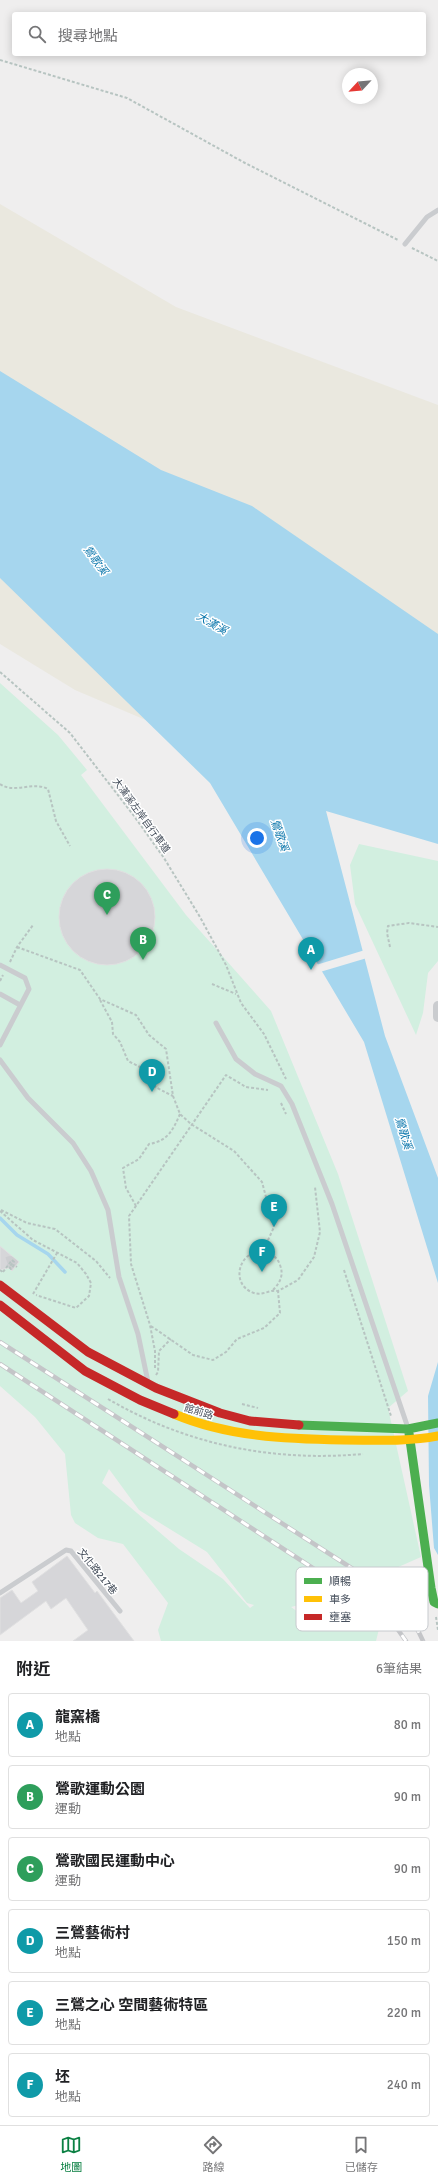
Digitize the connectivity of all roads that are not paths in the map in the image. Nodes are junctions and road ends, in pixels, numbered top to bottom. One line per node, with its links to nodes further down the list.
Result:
1 (438, 210): 2 (lane)
2 (405, 244)
3 (0, 965): 5 (lane)
4 (0, 994): 5 (lane)
5 (20, 1005): 9 (lane)
6 (438, 1006): 7 (street)
7 (438, 1017)
8 (216, 1023): 15 (lane)
9 (0, 1045)
10 (0, 1060): 13 (lane)
11 (0, 1285): 13 (street, 館前路)
12 (0, 1305): 17 (street, 館前路)
13 (151, 1381): 15 (street, 館前路)
14 (438, 1423): 15 (street, 館前路)
15 (408, 1429): 17 (street)
16 (438, 1436): 17 (street, 館前路)
17 (410, 1441): 19 (street)
18 (0, 1593): 20 (lane, 文化路217巷)
19 (438, 1604)
20 (120, 1611)

